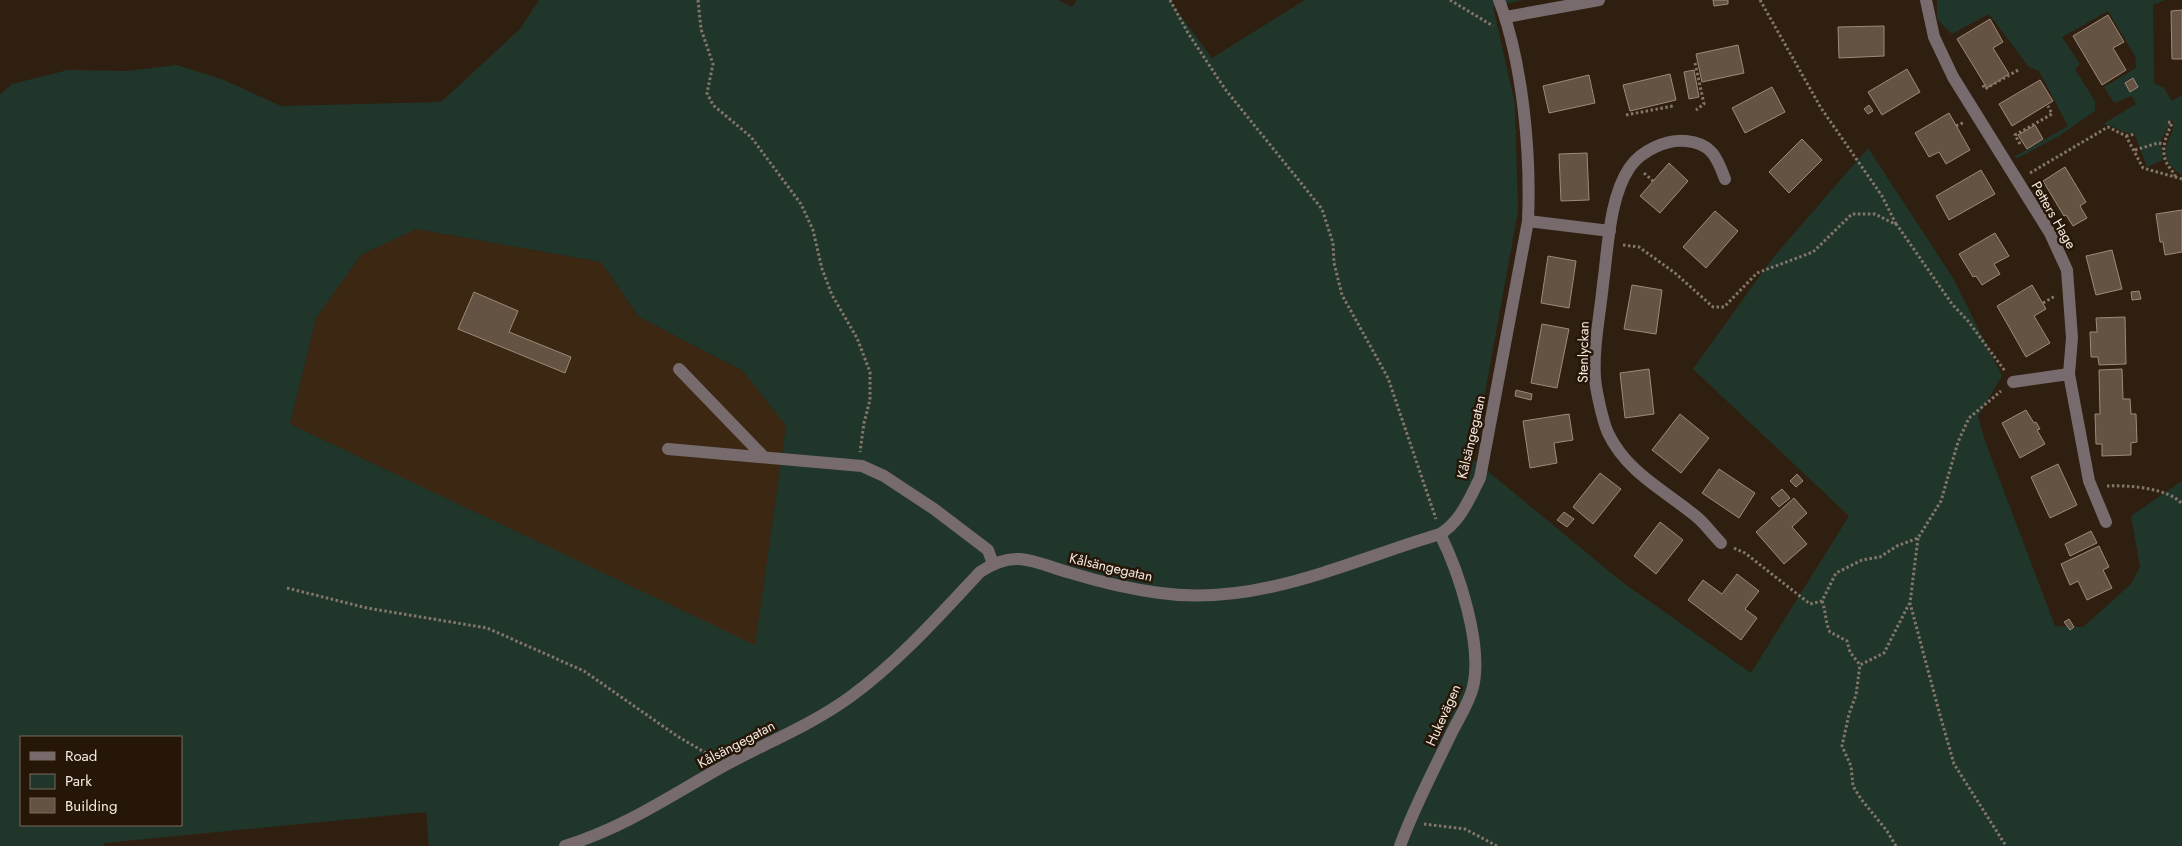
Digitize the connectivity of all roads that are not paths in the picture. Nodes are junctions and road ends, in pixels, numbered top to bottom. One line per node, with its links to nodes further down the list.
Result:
1 (1499, 0): 4 (street, Kålsängegatan)
2 (1599, 0): 4 (street)
3 (1926, 0): 9 (street, Petters Hage)
4 (1507, 22): 6 (street, Kålsängegatan)
5 (1724, 179): 7 (street, Stenlyckan)
6 (1528, 221): 7 (street); 14 (street, Kålsängegatan)
7 (1609, 237): 15 (street, Stenlyckan)
8 (679, 369): 12 (street)
9 (2069, 374): 10 (street); 13 (street, Petters Hage)
10 (2013, 382)
11 (668, 448): 12 (street)
12 (762, 456): 16 (street)
13 (2106, 522)
14 (1440, 534): 16 (street, Kålsängegatan); 18 (street, Hukevägen)
15 (1721, 543)
16 (993, 564): 17 (street, Kålsängegatan)
17 (565, 846)
18 (1400, 846)

